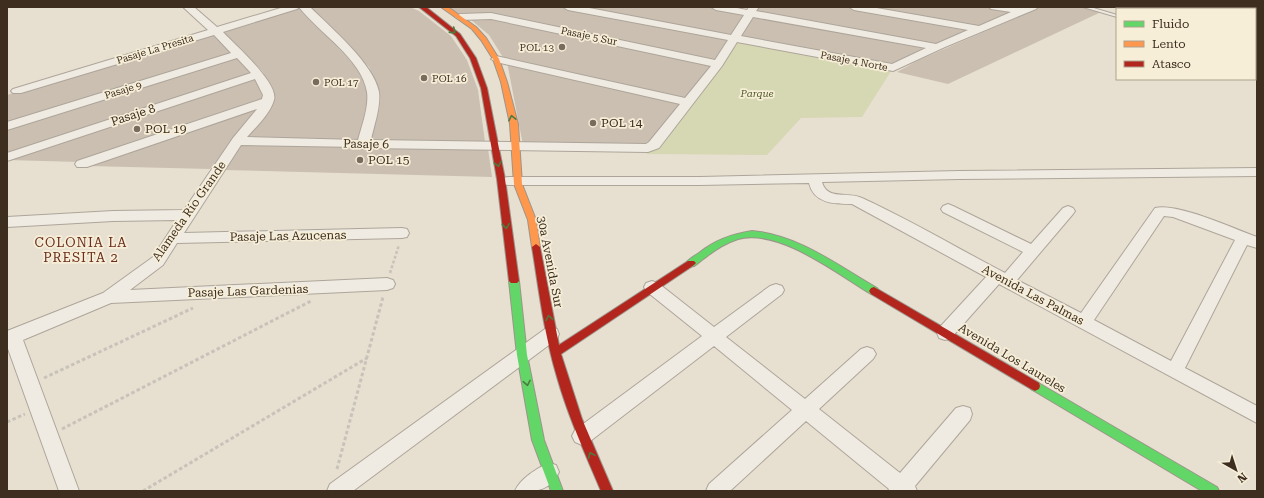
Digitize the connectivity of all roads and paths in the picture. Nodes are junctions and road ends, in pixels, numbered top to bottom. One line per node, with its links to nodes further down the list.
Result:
1 (188, 7): 17 (street)
2 (294, 7): 17 (street, Pasaje La Presita)
3 (304, 7): 30 (street)
4 (422, 7): 19 (street, 30a Avenida Sur, one-way to 19)
5 (444, 7): 15 (street, 30a Avenida Sur)
6 (568, 7): 18 (street, Pasaje 4 Norte)
7 (716, 7): 12 (street)
8 (854, 7): 16 (street)
9 (994, 7): 13 (street)
10 (1033, 7): 13 (street, Pasaje 4 Norte)
11 (1085, 7): 14 (lane)
12 (753, 10): 18 (street, Pasaje 6); 20 (street)
13 (1021, 11): 16 (street, Pasaje 4 Norte)
14 (1116, 16)
15 (460, 17): 19 (street, 30a Avenida Sur); 23 (street, Pasaje 5 Sur)
16 (979, 29): 20 (street, Pasaje 4 Norte)
17 (216, 31): 21 (street); 25 (street, Pasaje La Presita)
18 (736, 38): 20 (street, Pasaje 4 Norte); 23 (street, Pasaje 6)
19 (477, 46): 22 (street, 30a Avenida Sur); 31 (street, 30a Avenida Sur)
20 (937, 47)
21 (239, 54): 24 (street); 28 (street, Pasaje 9)
22 (496, 59): 27 (street); 32 (street, 30a Avenida Sur, one-way to 22)
23 (718, 64): 27 (street, Pasaje 6)
24 (258, 74): 26 (street); 33 (street, Pasaje 8)
25 (17, 91)
26 (268, 100): 29 (street, Alameda Río Grande); 34 (street)
27 (688, 102): 32 (street, Pasaje 6)
28 (7, 126)
29 (237, 142): 30 (street, Pasaje 6); 41 (street, Alameda Río Grande)
30 (363, 144): 31 (street, Pasaje 6)
31 (494, 146): 32 (street, Pasaje 6); 37 (street, 30a Avenida Sur, one-way to 37)
32 (515, 147): 38 (street, 30a Avenida Sur)
33 (7, 157)
34 (82, 164)
35 (1257, 172): 36 (street)
36 (814, 178): 38 (street); 47 (street, Avenida Las Palmas)
37 (502, 181): 38 (street); 61 (street, 30a Avenida Sur, one-way to 61)
38 (518, 182): 56 (street, 30a Avenida Sur, one-way to 38)
39 (948, 208): 46 (street)
40 (1068, 211): 46 (street)
41 (187, 215): 42 (street); 44 (street, Alameda Río Grande)
42 (7, 222)
43 (402, 233): 44 (street, Pasaje Las Azucenas); 48 (path)
44 (173, 238): 52 (street, Alameda Río Grande)
45 (1251, 240): 54 (street); 63 (street)
46 (1033, 251): 47 (street)
47 (1002, 278): 54 (street, Avenida Las Palmas); 55 (street)
48 (387, 284): 49 (street, Pasaje Las Gardenias); 62 (path)
49 (339, 287): 52 (street, Pasaje Las Gardenias); 68 (path)
50 (652, 287): 55 (street, Avenida Los Laureles); 57 (street); 59 (street, Avenida Los Laureles)
51 (776, 290): 57 (street)
52 (109, 297): 58 (street, Alameda Río Grande)
53 (200, 304): 64 (path)
54 (1084, 322): 63 (street, Avenida Las Palmas)
55 (946, 333): 79 (street, Avenida Los Laureles)
56 (551, 334): 59 (street, 30a Avenida Sur); 61 (street)
57 (714, 336): 65 (street); 69 (street)
58 (10, 338): 64 (street)
59 (556, 352): 69 (street, 30a Avenida Sur)
60 (867, 354): 65 (street)
61 (522, 355): 70 (street, 30a Avenida Sur, one-way to 70); 71 (street)
62 (367, 358): 71 (path); 74 (path)
63 (1175, 370): 67 (street, Avenida Las Palmas)
64 (30, 384): 68 (street)
65 (805, 409): 72 (street); 78 (street)
66 (963, 414): 72 (street)
67 (1257, 415)
68 (49, 435): 73 (street)
69 (582, 436): 77 (street, 30a Avenida Sur, one-way to 69)
70 (549, 472): 75 (street); 76 (street, 30a Avenida Sur)
71 (336, 483)
72 (902, 490)
73 (69, 491)
74 (143, 491)
75 (525, 491)
76 (557, 491)
77 (606, 491)
78 (716, 491)
79 (1213, 491)

